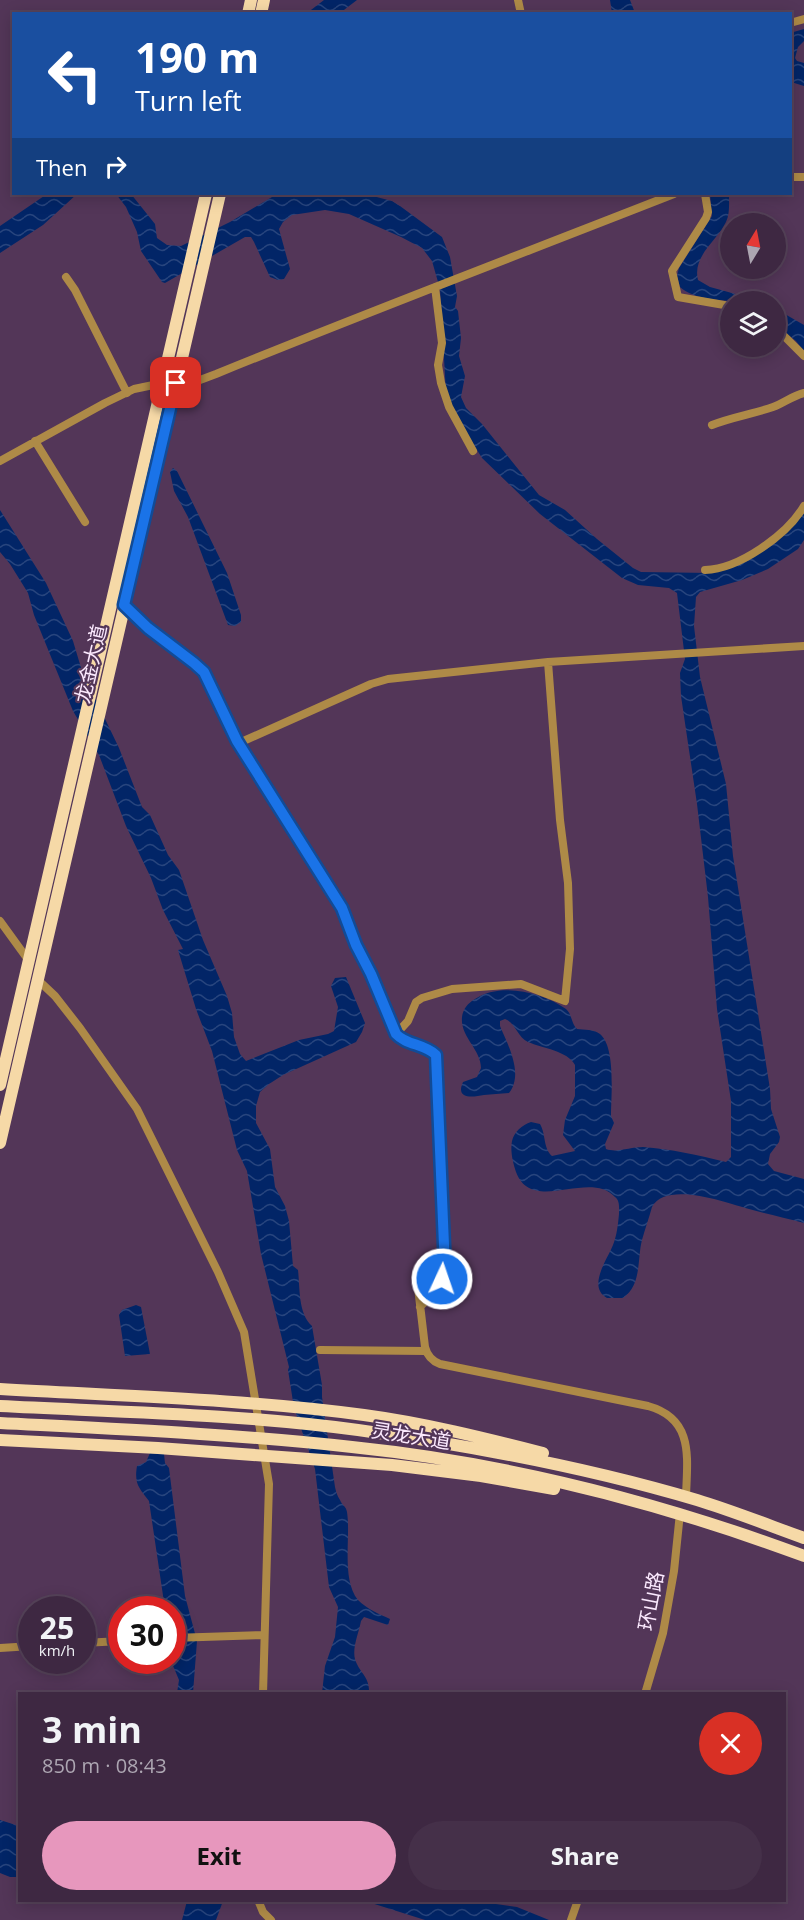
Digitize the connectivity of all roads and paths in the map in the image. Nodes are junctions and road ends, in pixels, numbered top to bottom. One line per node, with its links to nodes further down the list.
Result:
1 (206, 195): 10 (main road, 龙金大道)
2 (220, 195): 11 (main road, 龙金大道)
3 (671, 195): 6 (street)
4 (705, 195): 7 (street)
5 (66, 277): 12 (street)
6 (436, 286): 11 (street); 16 (street)
7 (720, 304)
8 (786, 338): 9 (street)
9 (804, 356)
10 (163, 383): 12 (street); 26 (main road, 龙金大道)
11 (176, 383): 21 (main road, 龙金大道)
12 (127, 393): 15 (street)
13 (804, 393): 14 (street)
14 (712, 425)
15 (35, 441): 17 (street); 19 (street)
16 (473, 451)
17 (0, 461)
18 (804, 506): 20 (street)
19 (85, 522)
20 (705, 570)
21 (124, 605): 24 (street); 27 (main road, 龙金大道)
22 (804, 646): 23 (street)
23 (548, 662): 24 (street); 28 (street)
24 (239, 743): 28 (street)
25 (0, 921): 26 (street)
26 (29, 961): 29 (main road, 龙金大道)
27 (38, 980): 30 (main road, 龙金大道); 45 (street)
28 (396, 1034): 32 (street)
29 (0, 1085)
30 (0, 1143)
31 (417, 1279): 32 (street)
32 (420, 1307): 34 (street)
33 (320, 1350): 34 (street)
34 (426, 1351): 40 (street)
35 (1, 1389): 39 (main road)
36 (0, 1406): 39 (main road, 灵龙大道)
37 (0, 1424): 41 (main road, 灵龙大道)
38 (0, 1440): 41 (main road)
39 (659, 1489): 40 (main road, 灵龙大道)
40 (686, 1497): 43 (main road, 灵龙大道)
41 (638, 1502): 42 (main road, 灵龙大道)
42 (680, 1513): 44 (main road, 灵龙大道); 50 (street, 环山路)
43 (804, 1538)
44 (804, 1556)
45 (264, 1635): 46 (street); 49 (street)
46 (186, 1637)
47 (18, 1647): 48 (street)
48 (0, 1648)
49 (262, 1692)
50 (646, 1692)
51 (259, 1902): 53 (street)
52 (577, 1902): 54 (street)
53 (271, 1920)
54 (571, 1920)

